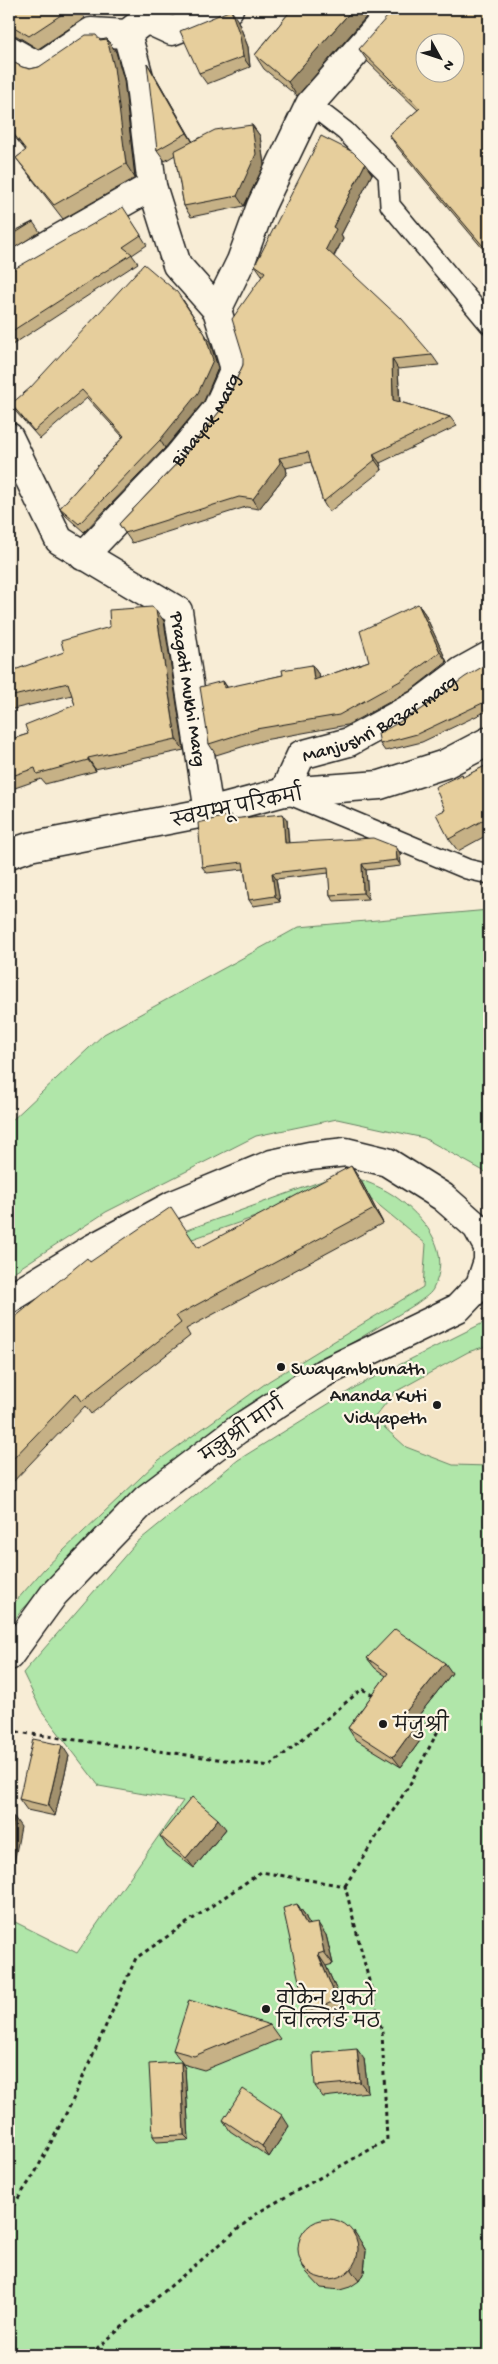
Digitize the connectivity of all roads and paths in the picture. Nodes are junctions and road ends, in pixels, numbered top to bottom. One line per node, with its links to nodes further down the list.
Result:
1 (229, 9): 3 (street)
2 (394, 9): 5 (street)
3 (138, 21): 4 (street); 6 (street, Binayak Marg)
4 (9, 50)
5 (310, 104): 8 (street); 9 (lane)
6 (152, 186): 7 (street); 8 (street, Binayak Marg)
7 (9, 267)
8 (217, 310): 11 (street, Binayak Marg)
9 (489, 324)
10 (9, 437): 11 (street, Pragati Mukhi Marg)
11 (83, 556): 15 (street, Pragati Mukhi Marg)
12 (489, 656): 14 (street, Manjushri Bazar marg)
13 (489, 741): 14 (street, स्वयम्भू परिकर्मा)
14 (284, 792): 15 (street, स्वयम्भू परिकर्मा); 17 (lane)
15 (209, 812): 16 (street, स्वयम्भू परिकर्मा)
16 (9, 854)
17 (489, 874)
18 (9, 1299): 19 (street, मञ्जुश्री मार्ग)
19 (9, 1656)
20 (379, 1698): 22 (path)
21 (412, 1717): 23 (path)
22 (9, 1731)
23 (345, 1886): 24 (path); 25 (path)
24 (9, 2212)
25 (89, 2355)

